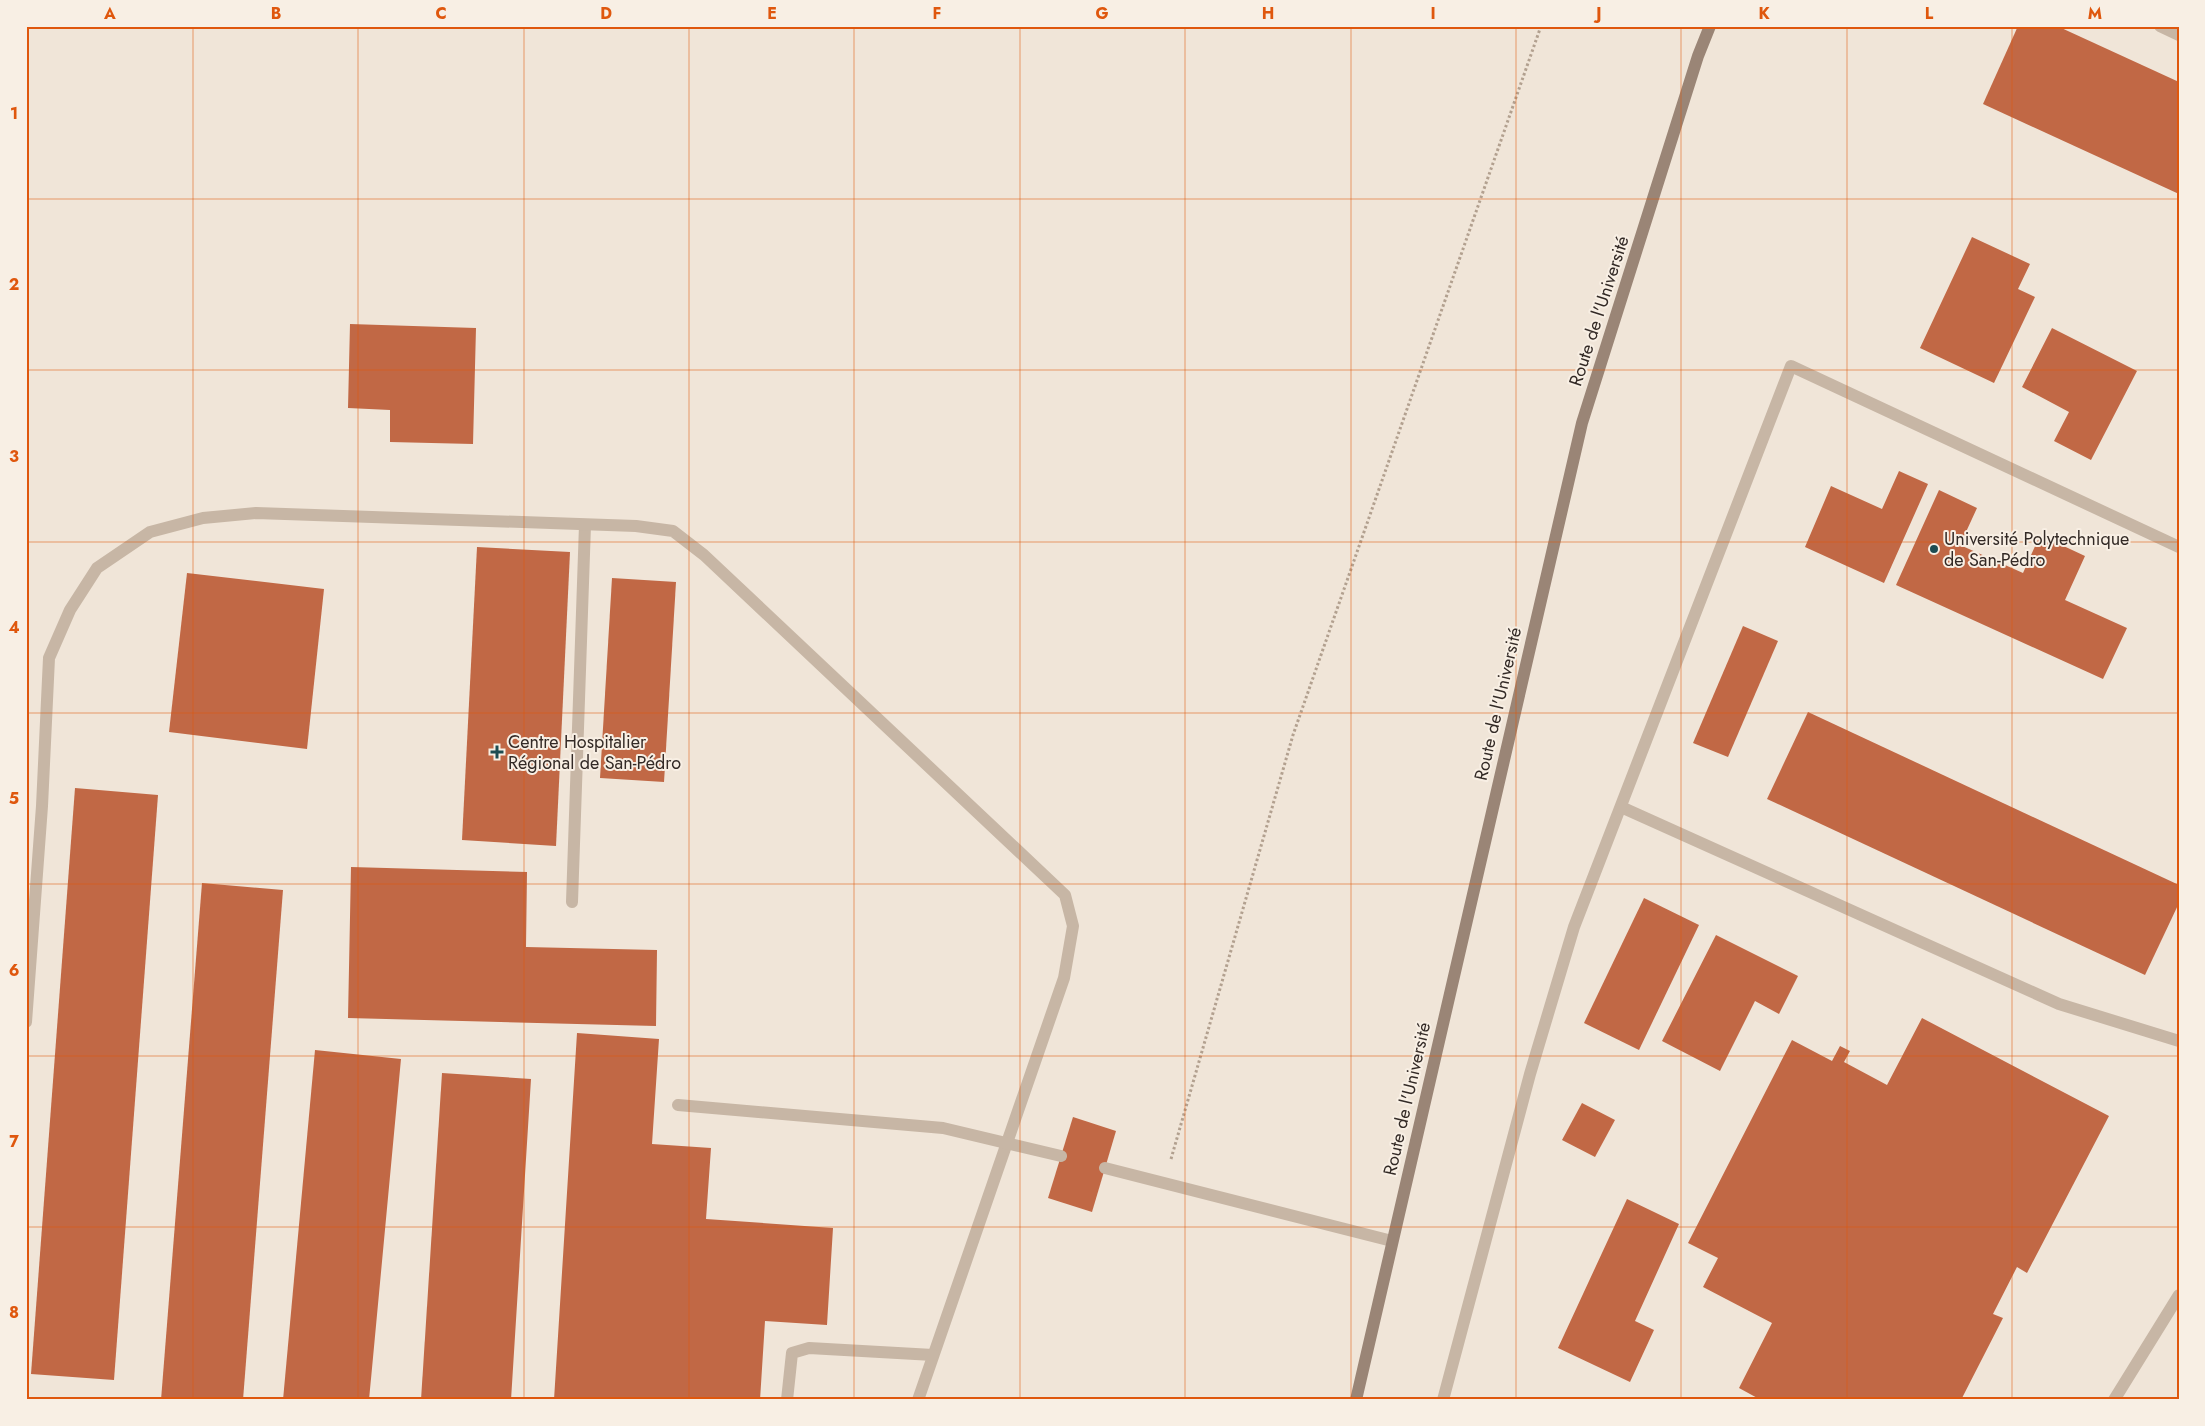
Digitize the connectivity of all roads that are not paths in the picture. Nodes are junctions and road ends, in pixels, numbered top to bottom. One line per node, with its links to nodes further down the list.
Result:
1 (1710, 26): 14 (street, Route de l'Université)
2 (2160, 26): 3 (lane)
3 (2179, 35)
4 (586, 525): 7 (lane); 8 (lane); 11 (lane)
5 (2179, 547): 6 (lane)
6 (1620, 806): 9 (lane); 20 (lane)
7 (572, 902)
8 (26, 1022)
9 (2179, 1041)
10 (678, 1105): 11 (lane)
11 (1007, 1144): 12 (lane); 16 (lane)
12 (1061, 1156)
13 (1105, 1168): 14 (lane)
14 (1392, 1241): 19 (street, Route de l'Université)
15 (2179, 1295): 21 (lane)
16 (933, 1355): 17 (lane); 18 (lane)
17 (787, 1400)
18 (918, 1400)
19 (1356, 1400)
20 (1443, 1400)
21 (2114, 1400)

